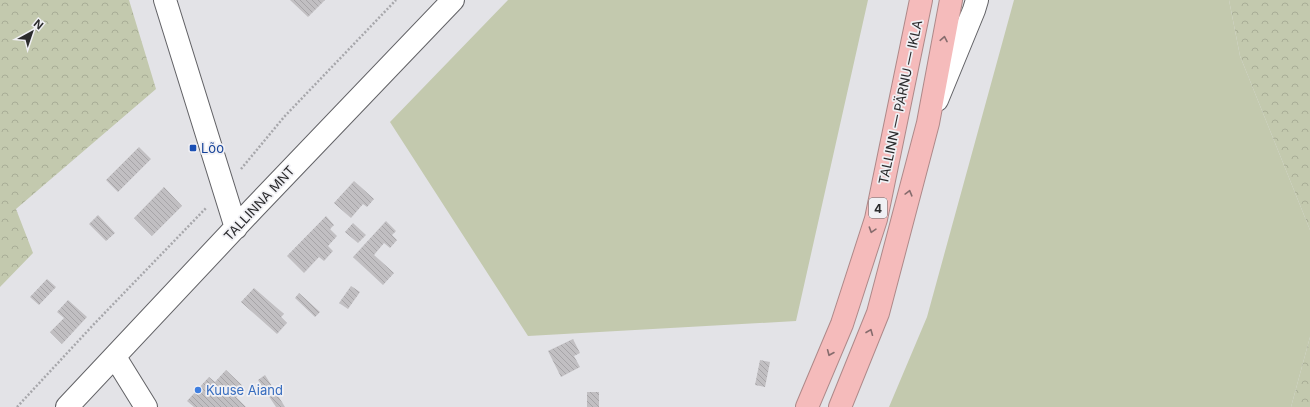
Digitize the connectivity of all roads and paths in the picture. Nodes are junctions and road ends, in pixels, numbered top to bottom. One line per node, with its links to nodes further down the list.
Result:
1 (165, 0): 8 (street)
2 (396, 0): 8 (path)
3 (453, 0): 9 (street, TALLINNA MNT)
4 (921, 0): 14 (highway, TALLINN — PÄRNU — IKLA / 4, one-way to 14)
5 (951, 0): 7 (highway, 4, one-way to 5)
6 (977, 0): 7 (street)
7 (928, 123): 15 (highway, 4, one-way to 7)
8 (224, 189): 9 (street); 11 (path)
9 (236, 228): 10 (street, TALLINNA MNT)
10 (115, 356): 12 (street, TALLINNA MNT); 13 (street)
11 (17, 407)
12 (68, 407)
13 (146, 407)
14 (807, 407)
15 (840, 407)

